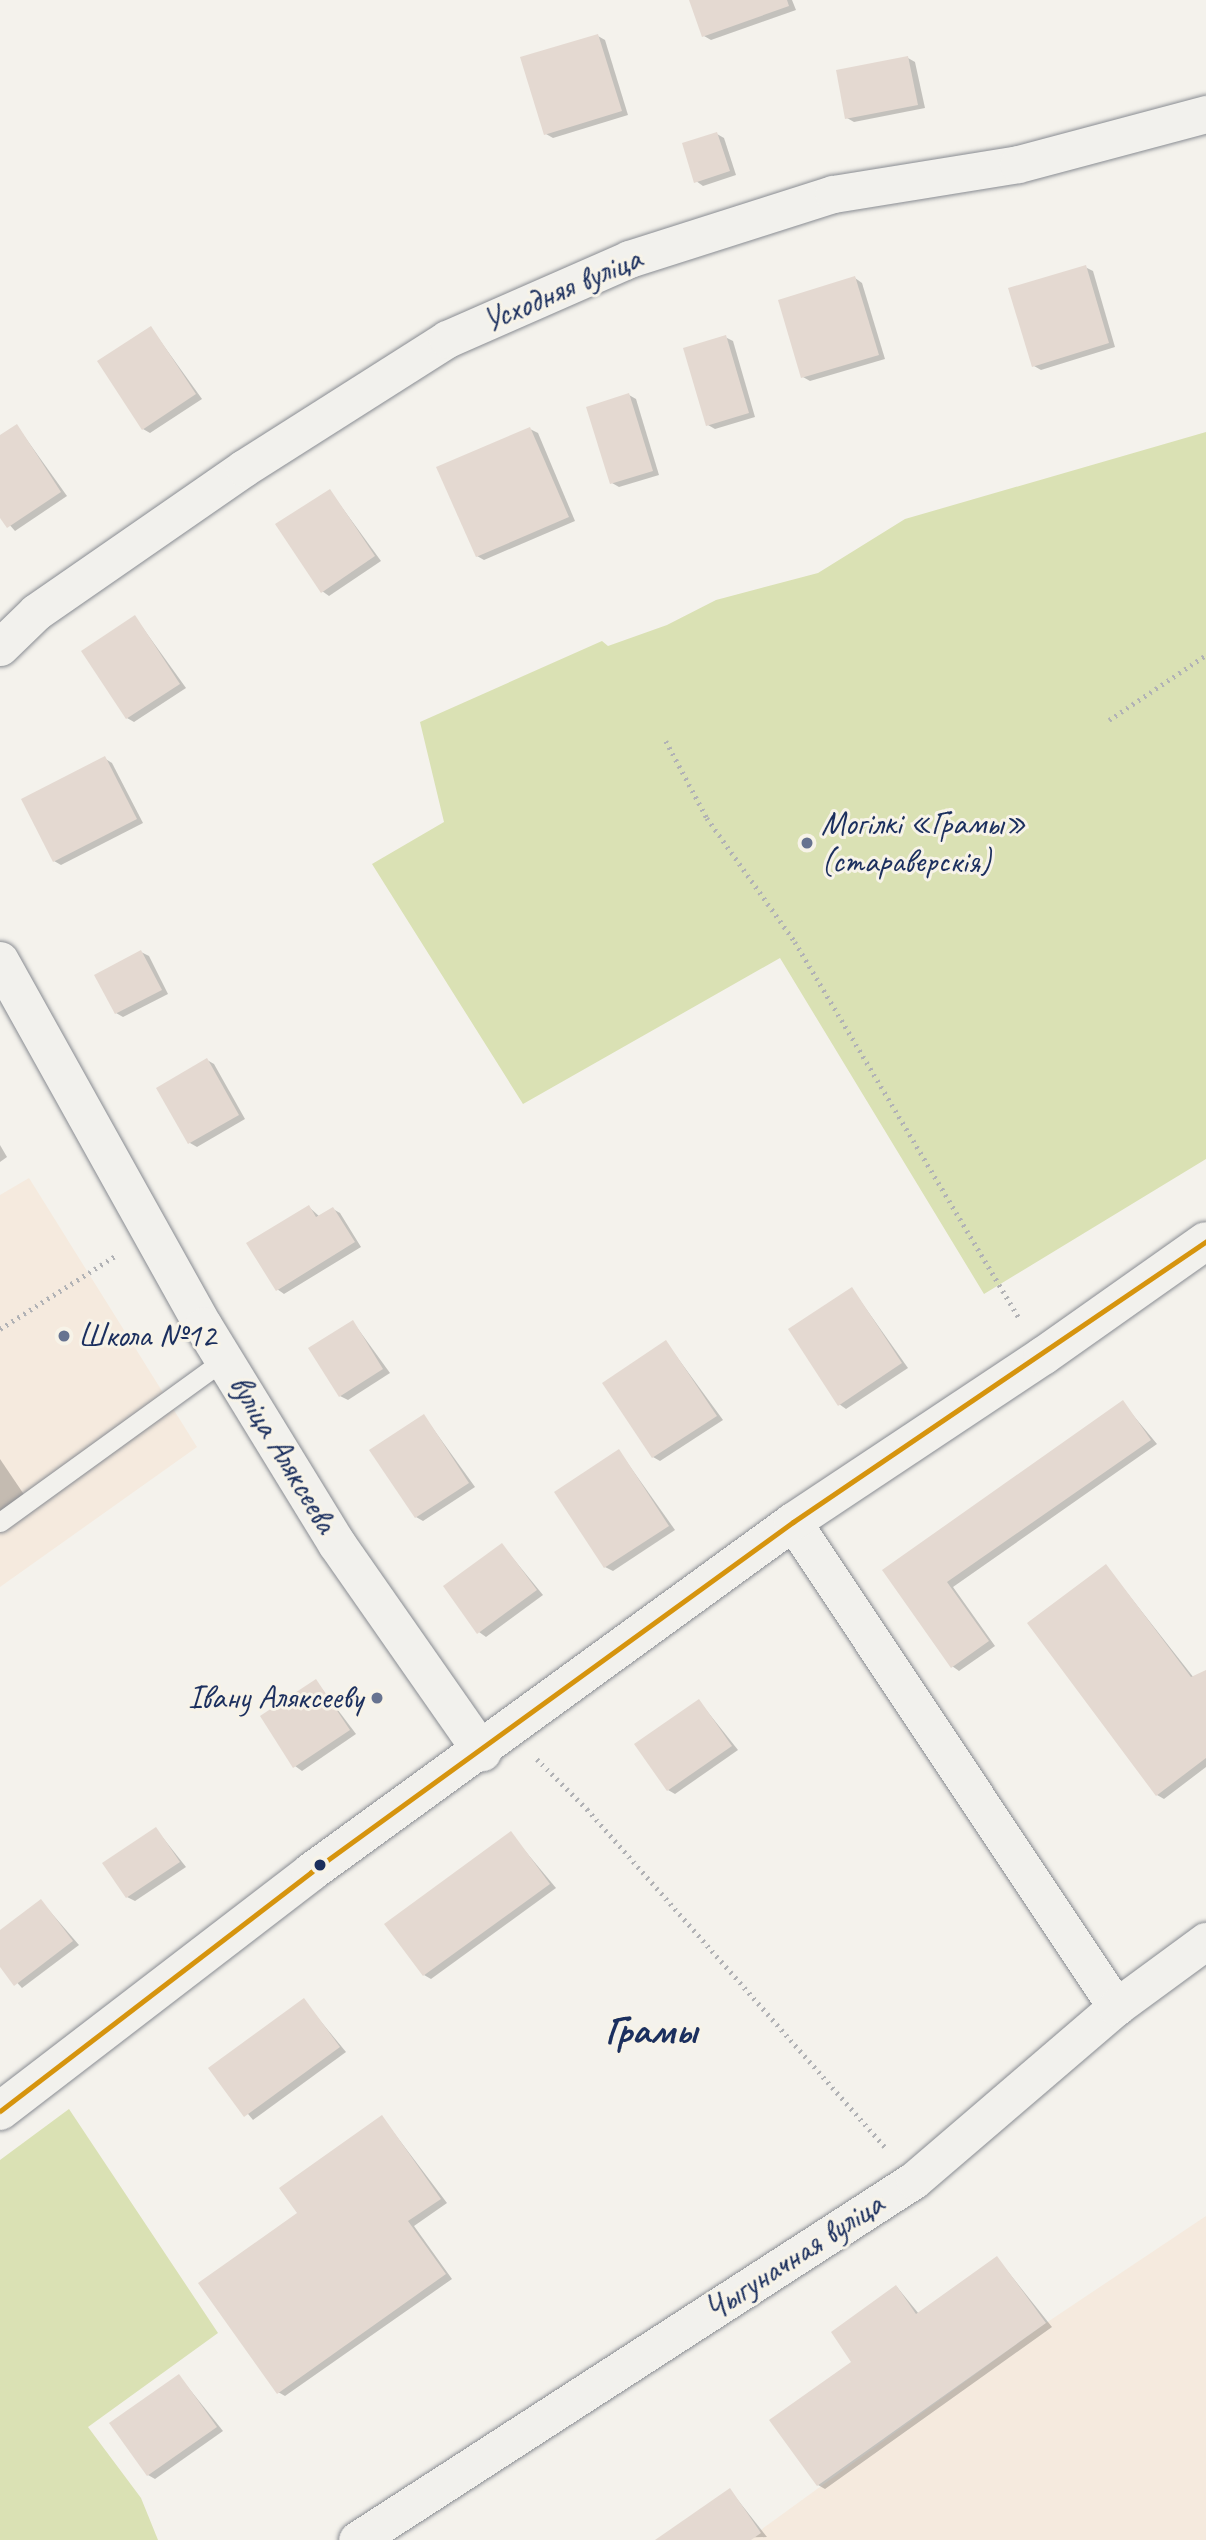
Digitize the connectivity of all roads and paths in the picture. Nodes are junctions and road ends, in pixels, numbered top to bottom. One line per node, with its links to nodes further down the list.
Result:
1 (1206, 114): 2 (street, Усходняя вуліца)
2 (0, 647)
3 (1206, 655): 4 (path)
4 (1109, 720)
5 (666, 741): 10 (path)
6 (0, 961): 7 (street, вуліца Аляксеева)
7 (149, 1235): 9 (path); 11 (street, вуліца Аляксеева)
8 (1206, 1241): 10 (street)
9 (0, 1329)
10 (1043, 1356): 13 (street)
11 (225, 1359): 12 (lane); 14 (street, вуліца Аляксеева)
12 (0, 1522)
13 (793, 1522): 14 (street); 16 (street)
14 (495, 1742): 17 (street); 18 (path)
15 (1206, 1941): 16 (street, Чыгуначная вуліца)
16 (1116, 2007): 18 (street, Чыгуначная вуліца)
17 (0, 2110)
18 (914, 2180): 19 (street, Чыгуначная вуліца)
19 (357, 2540)

